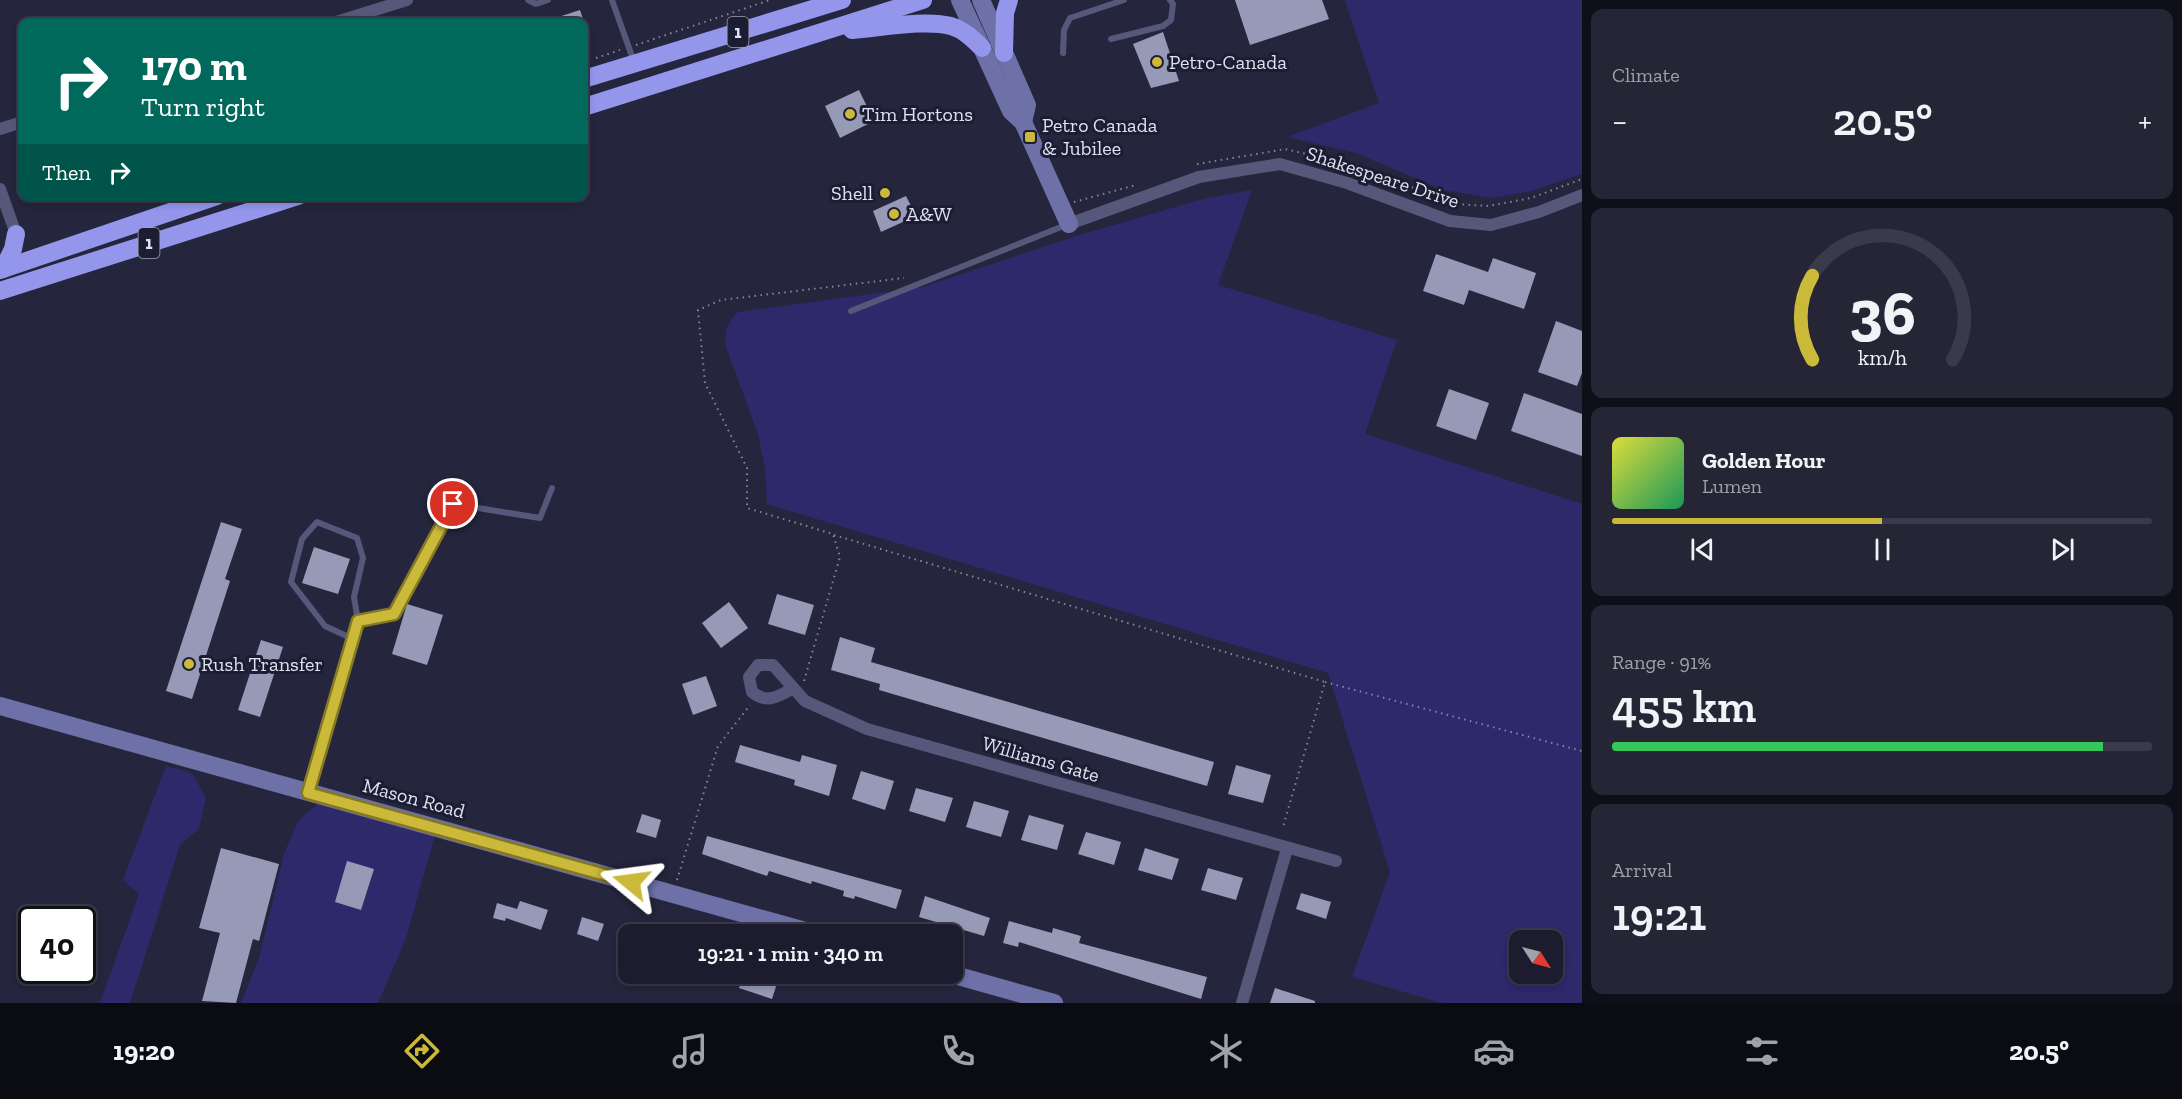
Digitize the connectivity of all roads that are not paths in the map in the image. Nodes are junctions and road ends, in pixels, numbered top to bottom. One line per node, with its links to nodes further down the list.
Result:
1 (407, 0): 12 (street)
2 (528, 0): 3 (lane)
3 (548, 0)
4 (612, 0): 18 (lane)
5 (842, 0): 18 (highway, 1)
6 (923, 0): 13 (highway, 1)
7 (960, 0): 15 (street)
8 (981, 0): 16 (street)
9 (1010, 0): 16 (highway)
10 (1124, 0): 17 (lane)
11 (1170, 0): 14 (lane)
12 (349, 18)
13 (820, 33): 15 (highway); 20 (highway, 1)
14 (1111, 39)
15 (982, 48): 21 (street)
16 (1004, 53): 21 (street)
17 (1063, 53)
18 (634, 63): 19 (highway, 1)
19 (588, 78)
20 (588, 106)
21 (1023, 122): 28 (street)
22 (18, 123): 23 (street)
23 (0, 129)
24 (0, 189): 29 (street)
25 (1582, 195): 28 (street, Shakespeare Drive)
26 (203, 201): 30 (highway, 1)
27 (282, 201): 32 (highway, 1)
28 (1069, 224): 33 (lane)
29 (16, 234): 30 (highway); 31 (highway)
30 (45, 255): 31 (highway, 1)
31 (1, 269)
32 (0, 291)
33 (851, 311)
34 (552, 488): 35 (lane)
35 (358, 621): 36 (lane); 36 (lane)
36 (353, 639): 39 (lane)
37 (794, 691): 37 (street, Williams Gate); 40 (street, Williams Gate)
38 (0, 706): 39 (street, Mason Road)
39 (308, 793): 42 (street, Mason Road)
40 (1287, 849): 41 (street, Williams Gate); 45 (street)
41 (1336, 861)
42 (780, 924)
43 (963, 977): 44 (street)
44 (1054, 1003)
45 (1242, 1003)

